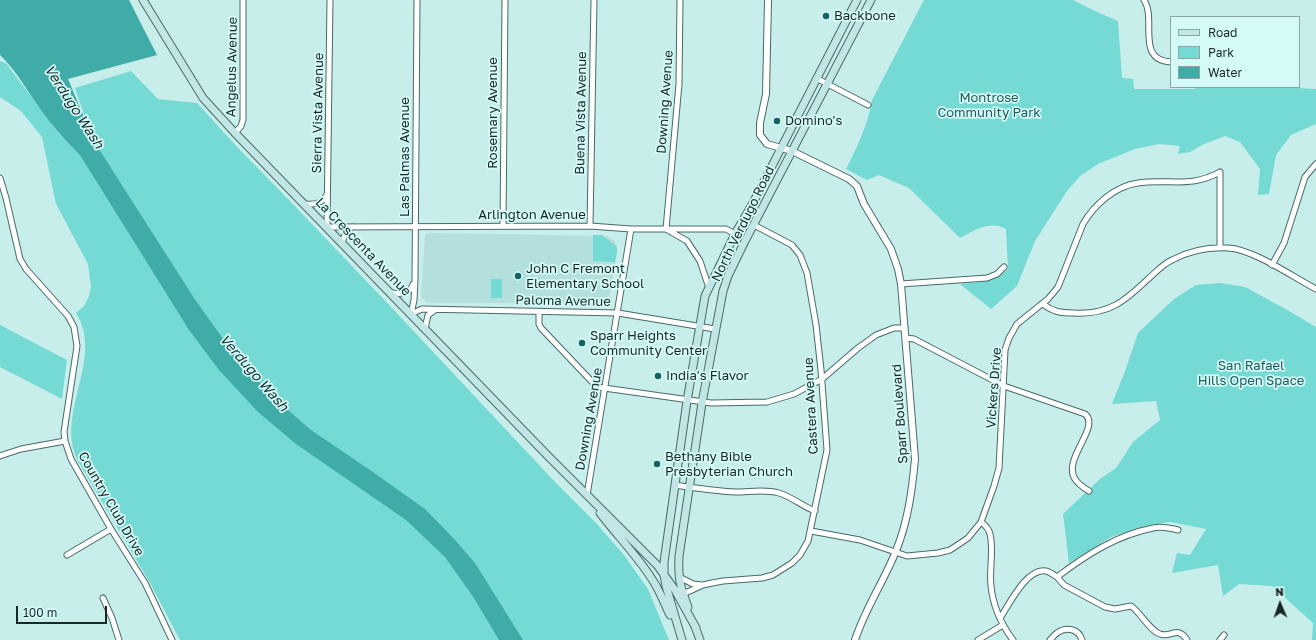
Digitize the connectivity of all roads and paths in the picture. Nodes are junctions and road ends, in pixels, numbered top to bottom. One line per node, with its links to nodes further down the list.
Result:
1 (144, 0): 16 (main road, La Crescenta Avenue)
2 (243, 0): 16 (street, Angelus Avenue)
3 (330, 0): 21 (street, Sierra Vista Avenue)
4 (417, 0): 28 (street, Las Palmas Avenue)
5 (505, 0): 24 (street, Rosemary Avenue)
6 (594, 0): 25 (street, Buena Vista Avenue)
7 (680, 0): 30 (street, Downing Avenue)
8 (768, 0): 17 (street)
9 (857, 0): 13 (main road, North Verdugo Road)
10 (871, 0): 14 (main road, North Verdugo Road)
11 (1144, 0): 12 (street)
12 (1170, 62)
13 (816, 78): 14 (street); 17 (main road, North Verdugo Road)
14 (827, 84): 15 (street); 18 (main road, North Verdugo Road)
15 (868, 105)
16 (235, 133): 22 (main road, La Crescenta Avenue)
17 (780, 148): 18 (street); 31 (main road, North Verdugo Road)
18 (792, 151): 23 (main road, North Verdugo Road); 37 (street, Sparr Boulevard)
19 (1316, 164): 34 (street)
20 (0, 178): 56 (street, Country Club Drive)
21 (328, 193): 22 (street); 26 (street, Sierra Vista Avenue)
22 (305, 204): 26 (main road, La Crescenta Avenue)
23 (754, 225): 49 (main road, North Verdugo Road); 51 (street, Castera Avenue)
24 (503, 226): 25 (street, Arlington Avenue); 28 (street, Arlington Avenue)
25 (590, 226): 29 (street, Arlington Avenue)
26 (327, 227): 27 (street, Arlington Avenue); 32 (main road, La Crescenta Avenue)
27 (352, 227): 28 (street, Arlington Avenue); 32 (street)
28 (415, 227): 36 (street, Las Palmas Avenue)
29 (632, 229): 30 (street, Arlington Avenue); 44 (street, Downing Avenue)
30 (666, 229): 31 (street, Arlington Avenue); 38 (street)
31 (735, 234): 38 (main road, North Verdugo Road)
32 (342, 242): 40 (main road, La Crescenta Avenue)
33 (1220, 248): 34 (street); 41 (street); 41 (street, Vickers Drive)
34 (1272, 265): 39 (street)
35 (1004, 267): 37 (street)
36 (415, 280): 40 (street); 45 (street, Las Palmas Avenue)
37 (901, 284): 47 (street, Sparr Boulevard)
38 (709, 288): 46 (main road, North Verdugo Road)
39 (1316, 289)
40 (389, 291): 45 (main road, La Crescenta Avenue)
41 (1043, 304): 52 (street, Vickers Drive)
42 (436, 310): 43 (street, Paloma Avenue); 45 (street, Paloma Avenue); 48 (street)
43 (539, 312): 44 (street, Paloma Avenue); 53 (street)
44 (618, 313): 46 (street, Paloma Avenue); 53 (street, Downing Avenue)
45 (411, 314): 48 (main road, La Crescenta Avenue)
46 (700, 326): 49 (street, Paloma Avenue); 54 (main road, North Verdugo Road)
47 (905, 328): 50 (street, Sparr Boulevard); 51 (street)
48 (426, 329): 61 (main road, La Crescenta Avenue)
49 (715, 329): 55 (main road, North Verdugo Road)
50 (906, 338): 52 (street); 67 (street, Sparr Boulevard)
51 (822, 379): 55 (street); 62 (street, Castera Avenue)
52 (1004, 386): 60 (street); 63 (street, Vickers Drive)
53 (605, 388): 54 (street); 61 (street, Downing Avenue)
54 (687, 401): 55 (street); 58 (main road, North Verdugo Road)
55 (702, 403): 59 (main road, North Verdugo Road)
56 (65, 441): 57 (street); 64 (street, Country Club Drive)
57 (0, 456)
58 (675, 485): 59 (street); 69 (main road, North Verdugo Road)
59 (690, 487): 62 (street); 70 (main road, North Verdugo Road)
60 (1089, 491)
61 (587, 495): 69 (main road, La Crescenta Avenue); 78 (main road, La Crescenta Avenue)
62 (815, 511): 66 (street, Castera Avenue)
63 (981, 522): 67 (street, Vickers Drive); 75 (street)
64 (111, 529): 68 (street); 81 (street, Country Club Drive)
65 (1178, 530): 71 (street)
66 (811, 531): 67 (street, Vickers Drive); 72 (street, Castera Avenue)
67 (896, 552): 84 (street, Sparr Boulevard)
68 (67, 555)
69 (664, 575): 77 (main road, La Crescenta Avenue); 78 (main road, North Verdugo Road)
70 (679, 577): 72 (street, Castera Avenue); 73 (main road, North Verdugo Road)
71 (1057, 577): 75 (street); 89 (street)
72 (703, 585): 73 (street, Castera Avenue)
73 (683, 594): 77 (main road, North Verdugo Road)
74 (103, 598): 80 (street)
75 (1000, 618): 76 (street)
76 (1003, 625): 85 (street); 86 (street)
77 (696, 628): 83 (main road, North Verdugo Road)
78 (679, 632): 82 (main road, North Verdugo Road)
79 (1224, 635): 90 (street)
80 (119, 640)
81 (172, 640)
82 (682, 640)
83 (700, 640)
84 (855, 640)
85 (978, 640)
86 (1013, 640)
87 (1050, 640): 88 (street)
88 (1082, 640)
89 (1188, 640)
90 (1220, 640)

